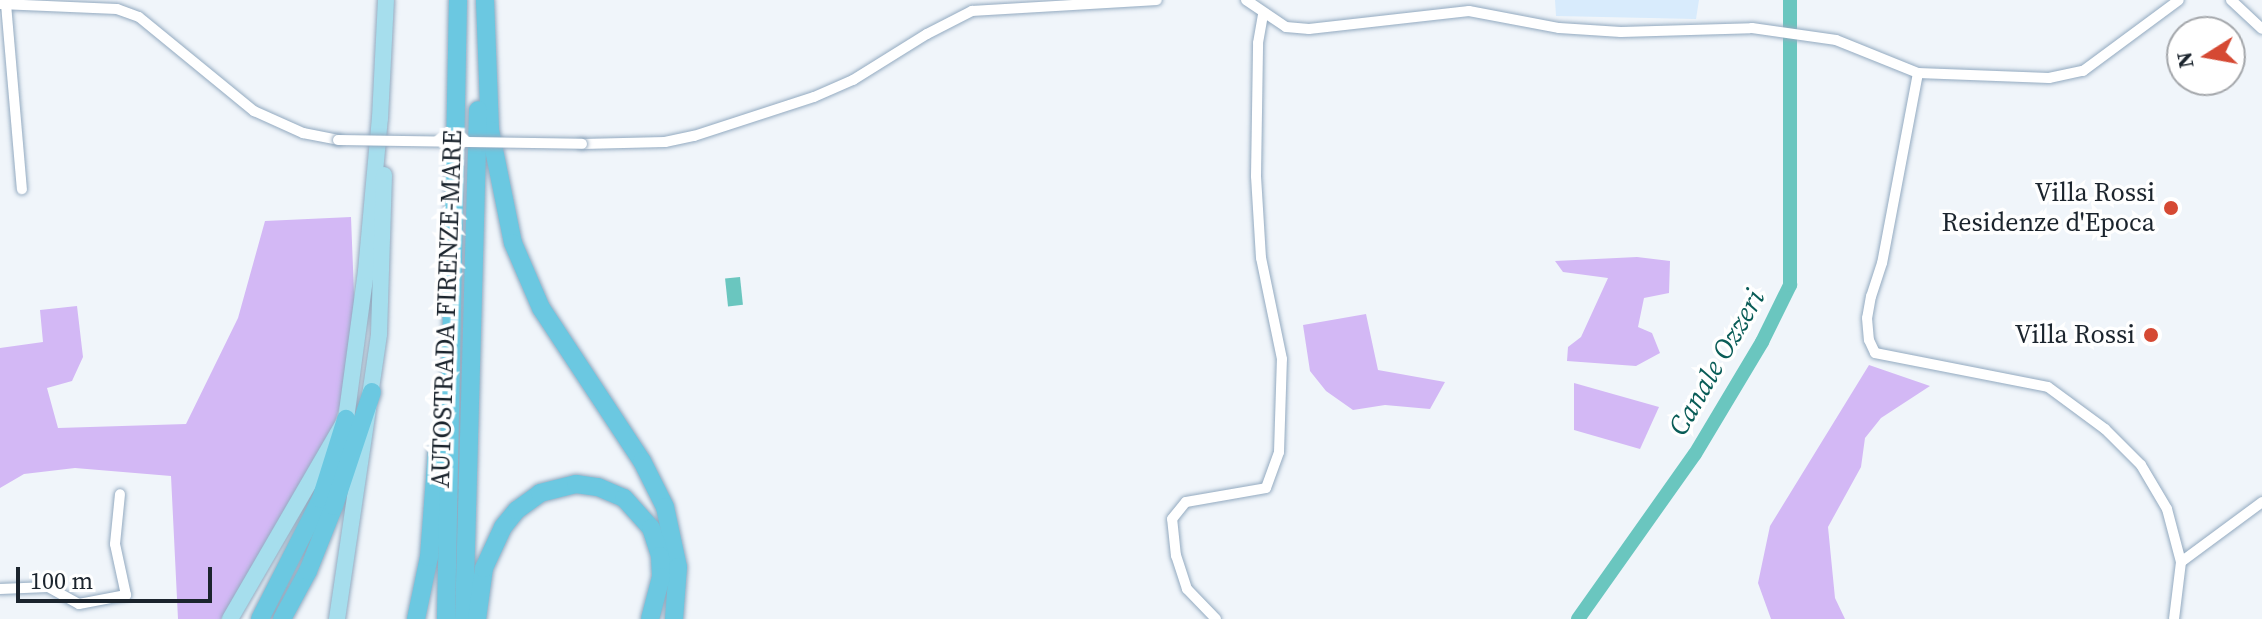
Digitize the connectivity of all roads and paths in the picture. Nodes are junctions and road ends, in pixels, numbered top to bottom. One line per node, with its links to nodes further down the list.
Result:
1 (386, 0): 13 (main road)
2 (458, 0): 15 (highway, AUTOSTRADA FIRENZE-MARE)
3 (484, 0): 28 (highway, AUTOSTRADA FIRENZE-MARE); 31 (highway)
4 (1157, 0): 9 (street)
5 (1246, 0): 10 (street)
6 (2179, 0): 12 (street)
7 (2231, 0): 11 (street)
8 (3, 4): 9 (street, bridge); 14 (street)
9 (984, 5)
10 (1263, 14): 12 (street); 32 (street)
11 (2262, 29)
12 (1918, 73): 20 (street)
13 (380, 118): 16 (main road); 17 (main road)
14 (22, 189)
15 (452, 300): 26 (highway); 27 (highway, AUTOSTRADA FIRENZE-MARE)
16 (372, 392): 24 (highway); 25 (main road)
17 (346, 419): 22 (main road); 23 (highway)
18 (120, 494): 21 (street)
19 (2262, 502): 20 (street)
20 (2181, 562): 33 (street)
21 (0, 589)
22 (230, 619)
23 (260, 619)
24 (282, 619)
25 (337, 619)
26 (416, 619)
27 (446, 619)
28 (464, 619)
29 (477, 619): 30 (highway)
30 (650, 619)
31 (674, 619)
32 (1216, 619)
33 (2174, 619)

